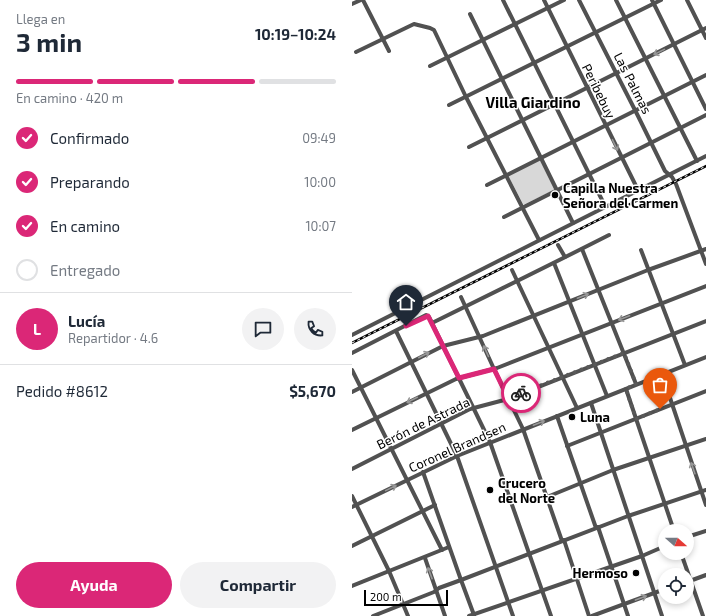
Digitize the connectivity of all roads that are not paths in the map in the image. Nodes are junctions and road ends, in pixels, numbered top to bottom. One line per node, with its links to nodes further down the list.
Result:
1 (362, 0): 10 (street); 18 (street)
2 (503, 0): 14 (street)
3 (544, 0): 11 (street, Peribebuy)
4 (564, 0): 11 (street)
5 (579, 0): 16 (street, Las Palmas)
6 (616, 0): 13 (street)
7 (661, 0): 9 (street)
8 (687, 0): 15 (street)
9 (652, 2): 13 (street); 20 (street)
10 (352, 4)
11 (548, 8): 14 (street); 21 (street, Peribebuy)
12 (470, 14): 19 (street)
13 (625, 18): 16 (street); 25 (street)
14 (515, 25): 19 (street); 26 (street)
15 (704, 29): 17 (street); 20 (street)
16 (596, 33): 21 (street); 28 (street, Las Palmas)
17 (706, 38)
18 (383, 39): 22 (street); 23 (street); 24 (street)
19 (482, 40): 24 (street); 30 (street)
20 (674, 44): 25 (street, one-way to 25); 31 (street)
21 (567, 47): 26 (street); 32 (street, Peribebuy)
22 (356, 52)
23 (390, 52)
24 (447, 58): 27 (street); 34 (street)
25 (645, 58): 28 (street); 33 (street)
26 (534, 64): 30 (street); 35 (street)
27 (430, 66)
28 (616, 73): 32 (street); 38 (street, Las Palmas)
29 (706, 75): 31 (street)
30 (502, 80): 34 (street); 40 (street)
31 (692, 82): 33 (street); 37 (street)
32 (587, 88): 35 (street); 41 (street, Peribebuy)
33 (664, 96): 38 (street); 42 (street)
34 (466, 97): 36 (street); 43 (street)
35 (554, 104): 40 (street); 44 (street)
36 (449, 106)
37 (706, 109)
38 (636, 111): 41 (street); 45 (street, Las Palmas)
39 (706, 115): 42 (street)
40 (523, 120): 43 (street); 48 (street)
41 (606, 126): 44 (street); 49 (street, Peribebuy, one-way to 49)
42 (681, 128): 45 (street); 50 (street)
43 (486, 138): 46 (street); 52 (street)
44 (573, 142): 48 (street); 51 (street)
45 (651, 142): 49 (street); 53 (street, Las Palmas)
46 (469, 147)
47 (706, 156): 50 (street)
48 (542, 157): 52 (street); 55 (street)
49 (621, 157): 51 (street); 56 (street, Peribebuy)
50 (697, 161): 53 (street)
51 (589, 173): 55 (street); 57 (street)
52 (506, 175): 54 (street); 58 (street)
53 (668, 175): 56 (street); 67 (street)
54 (487, 185)
55 (557, 189): 58 (street); 60 (street)
56 (638, 190): 57 (street)
57 (605, 206): 60 (street)
58 (523, 207): 59 (street); 62 (street)
59 (504, 217)
60 (573, 222): 62 (street)
61 (609, 235): 64 (street)
62 (539, 240): 86 (street)
63 (558, 245): 68 (street)
64 (582, 249): 68 (street); 75 (street)
65 (706, 249): 67 (street)
66 (641, 250): 72 (street)
67 (701, 251): 70 (street); 72 (street)
68 (565, 257): 69 (street)
69 (554, 263): 73 (street); 77 (street)
70 (706, 264)
71 (512, 270): 73 (street)
72 (648, 270): 75 (street); 78 (street)
73 (517, 281): 79 (street); 80 (street)
74 (706, 286): 78 (street)
75 (599, 290): 77 (street, one-way to 75); 83 (street)
76 (461, 297): 79 (street)
77 (569, 302): 80 (street); 87 (street)
78 (660, 304): 83 (street, one-way to 83); 85 (street)
79 (466, 307): 82 (street); 88 (street)
80 (534, 316): 88 (street); 90 (street)
81 (706, 321): 85 (street, Berón de Astrada)
82 (432, 323): 84 (street); 89 (street)
83 (612, 323): 87 (street); 92 (street)
84 (396, 331): 91 (street); 94 (street)
85 (672, 334): 92 (street, Berón de Astrada); 96 (street)
86 (352, 335)
87 (582, 335): 90 (street); 95 (street)
88 (480, 337): 89 (street); 97 (street, one-way to 88)
89 (443, 346): 94 (street, one-way to 89); 101 (street)
90 (549, 348): 97 (street); 100 (street)
91 (352, 353)
92 (624, 353): 95 (street, Berón de Astrada); 102 (street)
93 (706, 357): 96 (street, Coronel Brandsen)
94 (411, 362): 103 (street); 107 (street)
95 (594, 364): 100 (street, Berón de Astrada); 108 (street)
96 (685, 365): 99 (street, Coronel Brandsen)
97 (494, 369): 101 (street); 109 (street)
98 (352, 370): 103 (street)
99 (662, 374): 102 (street, Coronel Brandsen); 111 (street)
100 (563, 377): 109 (street, Berón de Astrada); 113 (street)
101 (459, 378): 107 (street); 112 (street)
102 (636, 384): 104 (street, Coronel Brandsen)
103 (360, 387): 106 (street); 115 (street)
104 (626, 389): 108 (street, Coronel Brandsen); 116 (street)
105 (706, 391): 111 (street)
106 (352, 392)
107 (426, 393): 115 (street, one-way to 115); 117 (street)
108 (607, 396): 110 (street, Coronel Brandsen)
109 (508, 398): 112 (street, Berón de Astrada); 118 (street)
110 (591, 403): 113 (street, Coronel Brandsen); 120 (street)
111 (672, 404): 116 (street); 124 (street)
112 (473, 408): 117 (street, Berón de Astrada); 122 (street)
113 (577, 408): 114 (street, Coronel Brandsen)
114 (557, 416): 118 (street, Coronel Brandsen, one-way to 114); 123 (street)
115 (376, 418): 119 (street); 125 (street)
116 (636, 419): 120 (street); 127 (street)
117 (441, 424): 125 (street, Berón de Astrada); 126 (street)
118 (523, 429): 122 (street, Coronel Brandsen); 135 (street)
119 (352, 430)
120 (600, 433): 123 (street); 129 (street)
121 (706, 439): 124 (street)
122 (490, 442): 126 (street, Coronel Brandsen); 152 (street)
123 (567, 446): 132 (street)
124 (686, 446): 127 (street); 133 (street, one-way to 124)
125 (392, 448): 128 (street, Berón de Astrada); 131 (street)
126 (457, 456): 130 (street, Coronel Brandsen); 155 (street)
127 (650, 458): 129 (street); 136 (street)
128 (352, 469)
129 (613, 470): 132 (street); 141 (street)
130 (423, 472): 131 (street, Coronel Brandsen); 137 (street)
131 (408, 480): 139 (street, Coronel Brandsen, one-way to 131); 140 (street)
132 (579, 483): 135 (street); 143 (street)
133 (704, 491): 136 (street); 138 (street)
134 (352, 496): 139 (street)
135 (547, 496): 147 (street)
136 (665, 504): 141 (street); 142 (street)
137 (435, 505): 140 (street); 149 (street)
138 (706, 505)
139 (354, 506): 145 (street)
140 (422, 511): 145 (street); 151 (street)
141 (628, 516): 143 (street); 153 (street)
142 (672, 524)
143 (597, 528): 147 (street); 156 (street)
144 (706, 531): 146 (street)
145 (371, 535): 148 (street); 157 (street)
146 (694, 535)
147 (563, 541): 152 (street); 159 (street)
148 (352, 546)
149 (449, 547): 151 (street); 161 (street)
150 (658, 549): 153 (street)
151 (442, 550): 154 (street)
152 (530, 553): 155 (street); 164 (street)
153 (642, 556): 156 (street); 166 (street)
154 (425, 558): 157 (street); 163 (street, one-way to 154)
155 (496, 566): 161 (street); 168 (street)
156 (611, 566): 159 (street); 170 (street)
157 (389, 571): 162 (street); 169 (street)
158 (706, 575): 160 (street)
159 (578, 578): 164 (street); 178 (street)
160 (694, 579)
161 (461, 580): 163 (street); 171 (street)
162 (352, 586)
163 (436, 590): 169 (street); 174 (street)
164 (542, 590): 168 (street); 177 (street)
165 (658, 592): 166 (street)
166 (654, 593): 170 (street, one-way to 166); 180 (street)
167 (694, 594): 181 (street)
168 (508, 602): 171 (street); 176 (street)
169 (403, 604): 172 (street); 173 (street)
170 (624, 604): 178 (street); 179 (street)
171 (474, 615): 175 (street)
172 (373, 616)
173 (408, 616)
174 (445, 616)
175 (469, 616)
176 (513, 616)
177 (551, 616)
178 (590, 616)
179 (628, 616)
180 (662, 616)
181 (703, 616)

